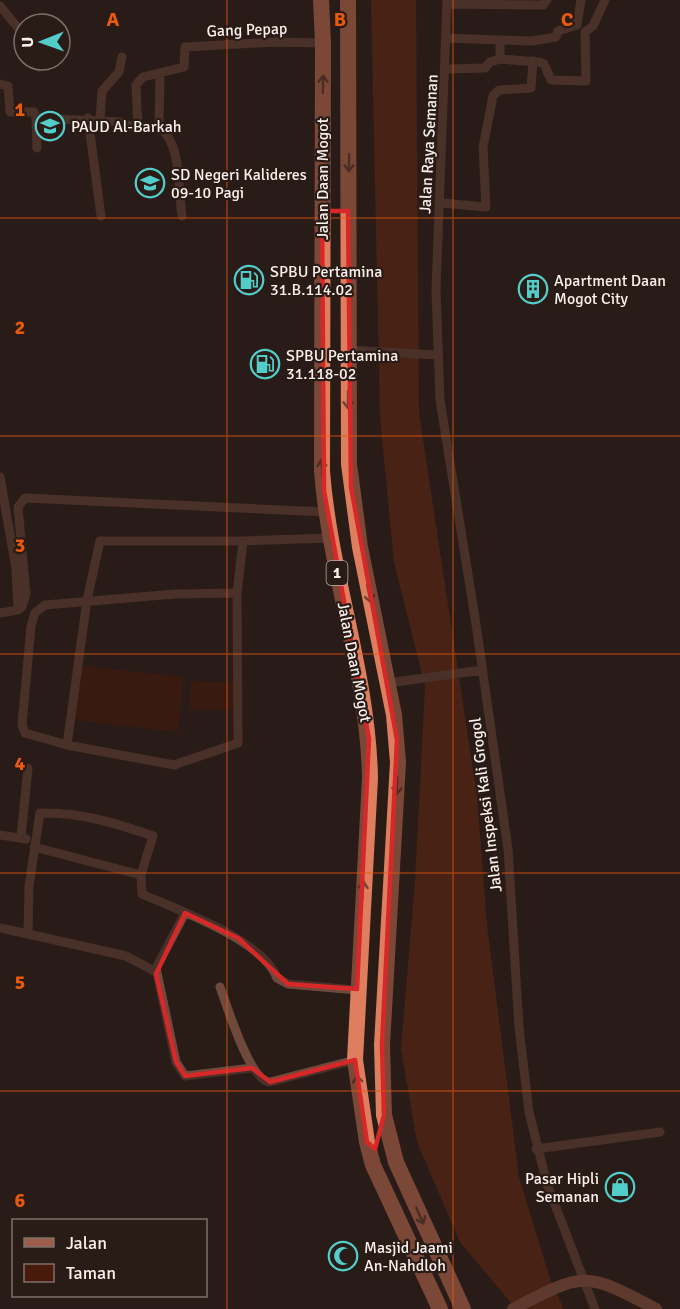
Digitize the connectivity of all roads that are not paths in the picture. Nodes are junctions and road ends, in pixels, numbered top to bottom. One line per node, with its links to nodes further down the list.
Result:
1 (321, 0): 11 (highway, Jalan Daan Mogot / 1)
2 (348, 0): 25 (highway, Jalan Daan Mogot / 1, one-way to 25)
3 (547, 0): 6 (street)
4 (581, 0): 10 (street)
5 (605, 0): 14 (street)
6 (447, 2): 9 (street, Jalan Raya Semanan)
7 (0, 6): 8 (street)
8 (12, 20)
9 (447, 38): 10 (street); 15 (street, Jalan Raya Semanan)
10 (500, 40): 13 (street)
11 (323, 44): 16 (street, Gang Pepap); 24 (highway, Jalan Daan Mogot / 1, one-way to 11)
12 (122, 57): 20 (street)
13 (500, 59): 14 (street); 15 (street)
14 (533, 61): 26 (street)
15 (446, 69): 26 (street, Jalan Raya Semanan)
16 (160, 74): 21 (street); 22 (street)
17 (0, 84): 18 (street)
18 (36, 118): 19 (street); 23 (street)
19 (88, 118): 20 (street); 29 (street)
20 (100, 120): 22 (street)
21 (159, 126): 22 (street); 30 (street)
22 (138, 129)
23 (38, 148)
24 (322, 190): 25 (highway); 27 (highway, Jalan Daan Mogot / 1)
25 (349, 190): 28 (highway, Jalan Daan Mogot / 1)
26 (441, 203): 31 (street, Jalan Raya Semanan)
27 (322, 211): 28 (highway); 35 (highway, Jalan Daan Mogot / 1, one-way to 27)
28 (348, 211): 32 (highway, Jalan Daan Mogot / 1)
29 (101, 216)
30 (182, 216)
31 (436, 290): 33 (street, Jalan Inspeksi Kali Grogol)
32 (355, 351): 33 (street); 45 (highway, Jalan Daan Mogot / 1, one-way to 45)
33 (432, 355): 44 (street, Jalan Inspeksi Kali Grogol)
34 (0, 477): 36 (street)
35 (326, 512): 38 (highway, Jalan Daan Mogot / 1); 42 (street)
36 (10, 528): 37 (street); 42 (street)
37 (0, 531)
38 (330, 538): 39 (street); 57 (highway, Jalan Daan Mogot / 1, one-way to 38)
39 (243, 541): 40 (street); 41 (street)
40 (237, 592): 41 (street); 46 (street)
41 (87, 600): 46 (street); 46 (street)
42 (18, 610): 43 (street)
43 (0, 613)
44 (480, 670): 45 (street); 63 (street, Jalan Inspeksi Kali Grogol)
45 (391, 683): 60 (highway, Jalan Daan Mogot / 1, one-way to 60)
46 (67, 745)
47 (28, 768): 49 (street)
48 (0, 835): 49 (street)
49 (21, 837): 50 (street)
50 (34, 844): 51 (street); 51 (street); 54 (street)
51 (141, 875): 52 (street)
52 (185, 914): 55 (street); 57 (street)
53 (0, 928): 54 (street)
54 (28, 934): 55 (street)
55 (156, 972): 59 (street)
56 (220, 987): 59 (street)
57 (357, 990): 58 (highway, Jalan Daan Mogot / 1)
58 (355, 1060): 59 (street); 62 (highway, Jalan Daan Mogot / 1, one-way to 58)
59 (252, 1068)
60 (384, 1115): 62 (highway); 64 (highway, Jalan Daan Mogot / 1)
61 (660, 1132): 63 (street)
62 (371, 1148): 64 (highway); 66 (highway, Jalan Daan Mogot / 1)
63 (536, 1149): 65 (street, Jalan Inspeksi Kali Grogol)
64 (396, 1162): 67 (highway, Jalan Daan Mogot / 1, one-way to 67)
65 (585, 1278): 68 (street); 69 (street, Jalan Inspeksi Kali Grogol); 70 (street)
66 (440, 1309)
67 (463, 1309)
68 (513, 1309)
69 (595, 1309)
70 (656, 1309)

